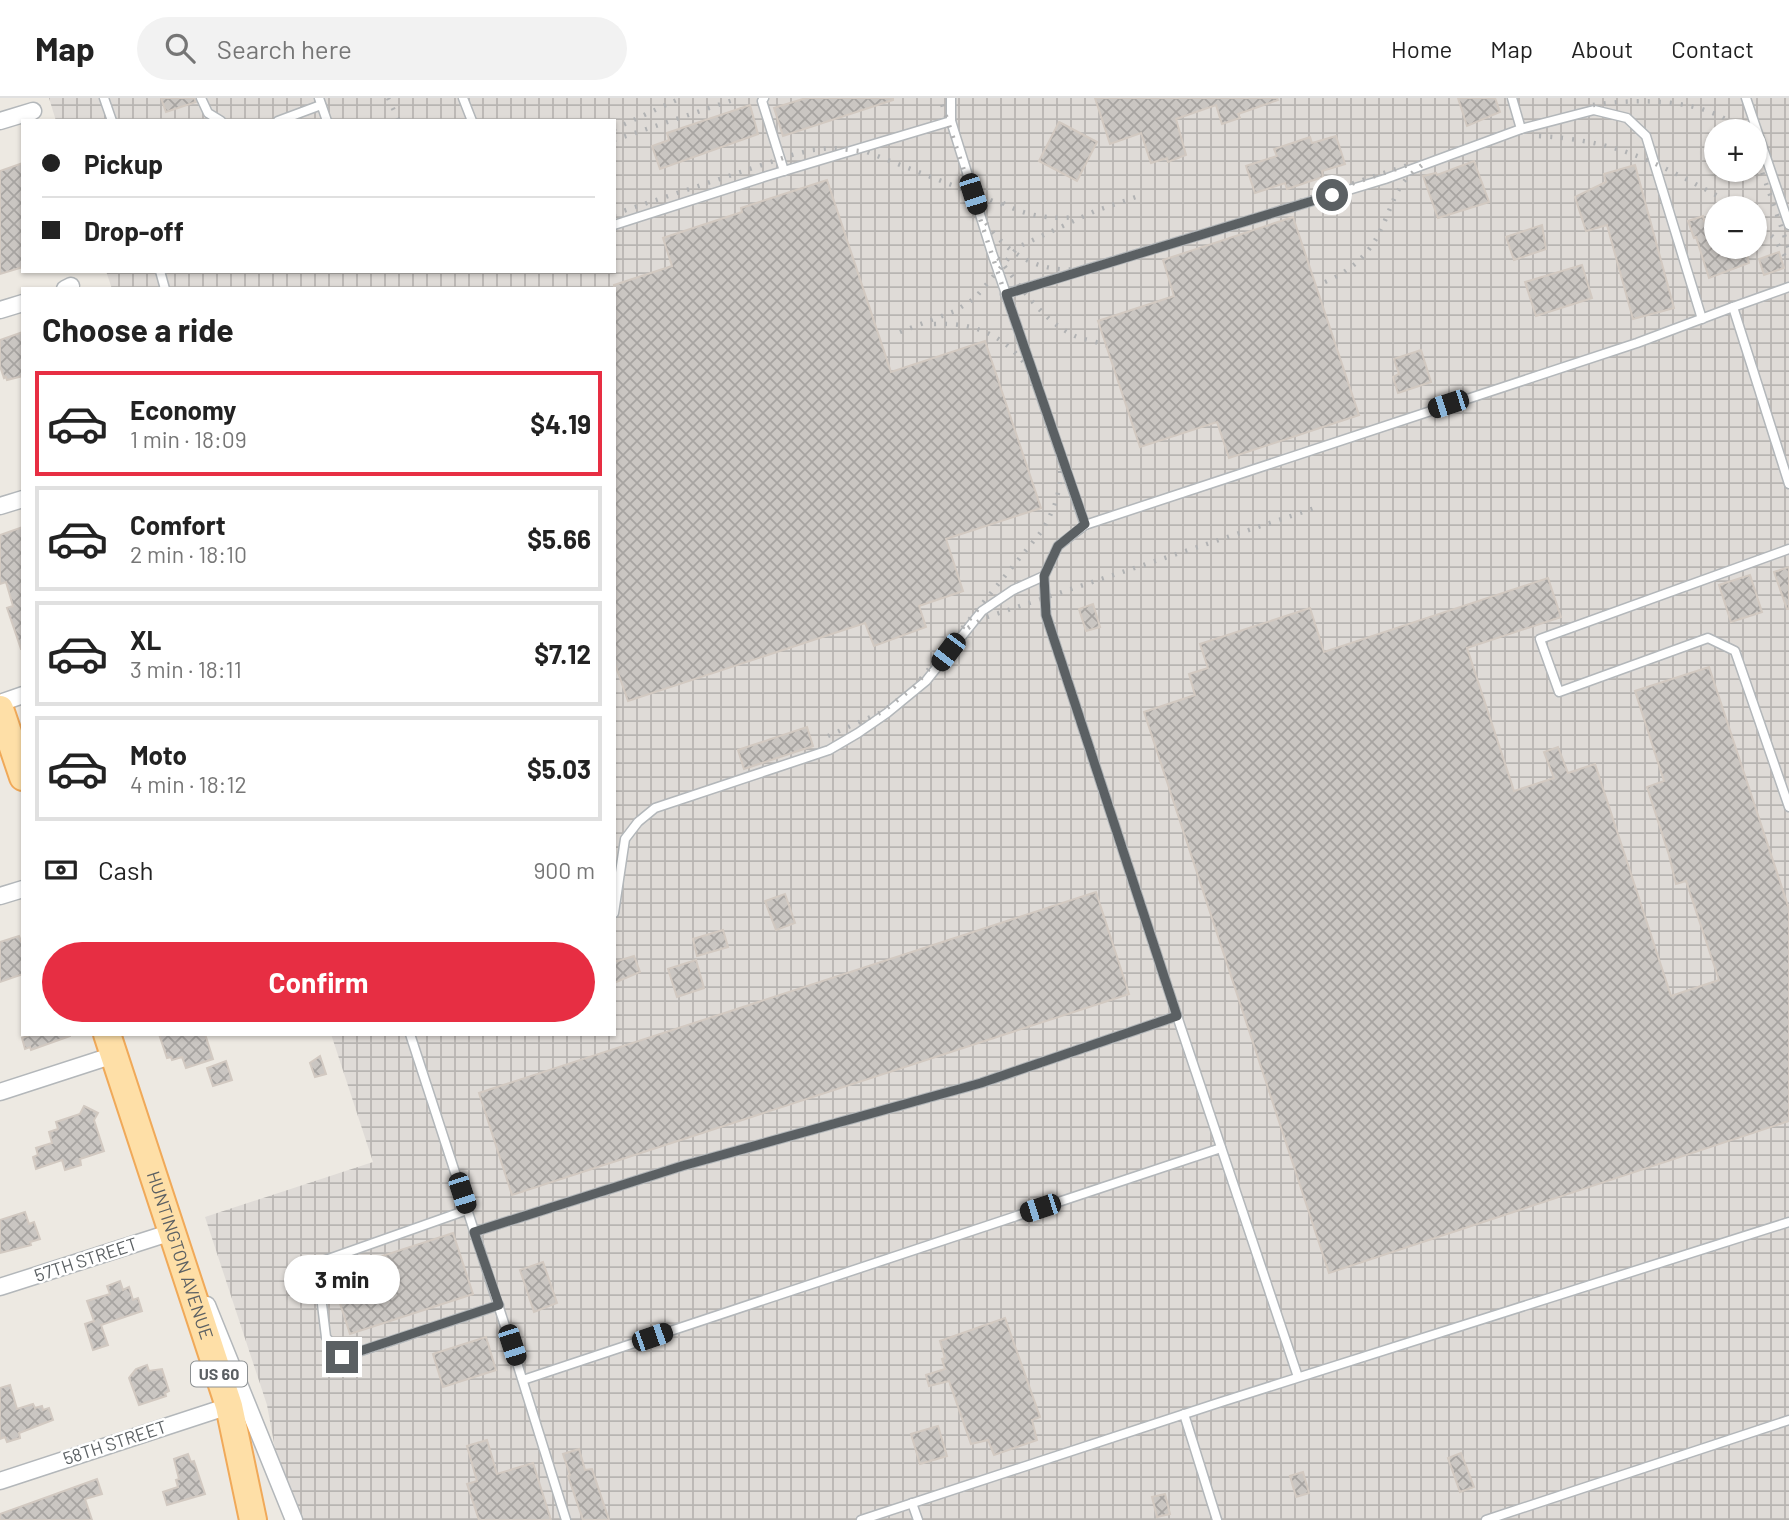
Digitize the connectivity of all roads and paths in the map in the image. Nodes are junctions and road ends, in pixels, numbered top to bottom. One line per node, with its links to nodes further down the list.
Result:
1 (104, 98): 10 (lane)
2 (201, 98): 11 (lane)
3 (463, 98): 14 (lane)
4 (764, 98): 18 (lane)
5 (952, 98): 16 (lane)
6 (1512, 98): 17 (lane)
7 (1746, 98): 20 (lane)
8 (320, 102): 12 (lane); 13 (lane)
9 (33, 111): 15 (street)
10 (111, 119)
11 (218, 119)
12 (282, 119)
13 (326, 119)
14 (471, 119)
15 (0, 121)
16 (951, 121): 18 (lane); 22 (lane)
17 (1521, 129): 22 (lane); 26 (lane)
18 (784, 171): 19 (lane)
19 (616, 224)
20 (1789, 225)
21 (1789, 287): 24 (lane)
22 (1006, 294): 30 (lane)
23 (21, 304): 25 (street)
24 (1733, 307): 26 (lane); 27 (lane)
25 (0, 310)
26 (1702, 319): 30 (lane)
27 (1789, 484)
28 (21, 500): 29 (street)
29 (0, 506)
30 (1085, 524): 32 (lane)
31 (1789, 550): 37 (lane)
32 (1044, 576): 40 (lane); 41 (lane)
33 (21, 696): 34 (street)
34 (0, 703)
35 (0, 709): 36 (main road)
36 (21, 771)
37 (1789, 807)
38 (21, 890): 39 (street)
39 (0, 896)
40 (616, 900)
41 (1177, 1016): 45 (lane); 49 (lane)
42 (411, 1036): 46 (lane)
43 (111, 1045): 44 (street); 48 (main road, HUNTINGTON AVENUE / US 60)
44 (0, 1092)
45 (1221, 1148): 52 (lane); 53 (lane)
46 (467, 1210): 49 (lane); 51 (lane)
47 (1789, 1222): 52 (lane)
48 (172, 1232): 50 (street, 57TH STREET); 54 (main road, HUNTINGTON AVENUE / US 60); 60 (street)
49 (474, 1232): 51 (lane)
50 (0, 1287)
51 (499, 1305): 53 (lane)
52 (1298, 1377): 55 (lane)
53 (523, 1380): 61 (lane)
54 (229, 1405): 57 (street, 58TH STREET); 59 (main road, HUNTINGTON AVENUE / US 60)
55 (1184, 1414): 58 (lane); 64 (lane)
56 (1789, 1420): 65 (lane)
57 (0, 1481)
58 (912, 1503): 62 (lane); 63 (lane)
59 (253, 1520)
60 (294, 1520)
61 (566, 1520)
62 (862, 1520)
63 (918, 1520)
64 (1217, 1520)
65 (1486, 1520)

